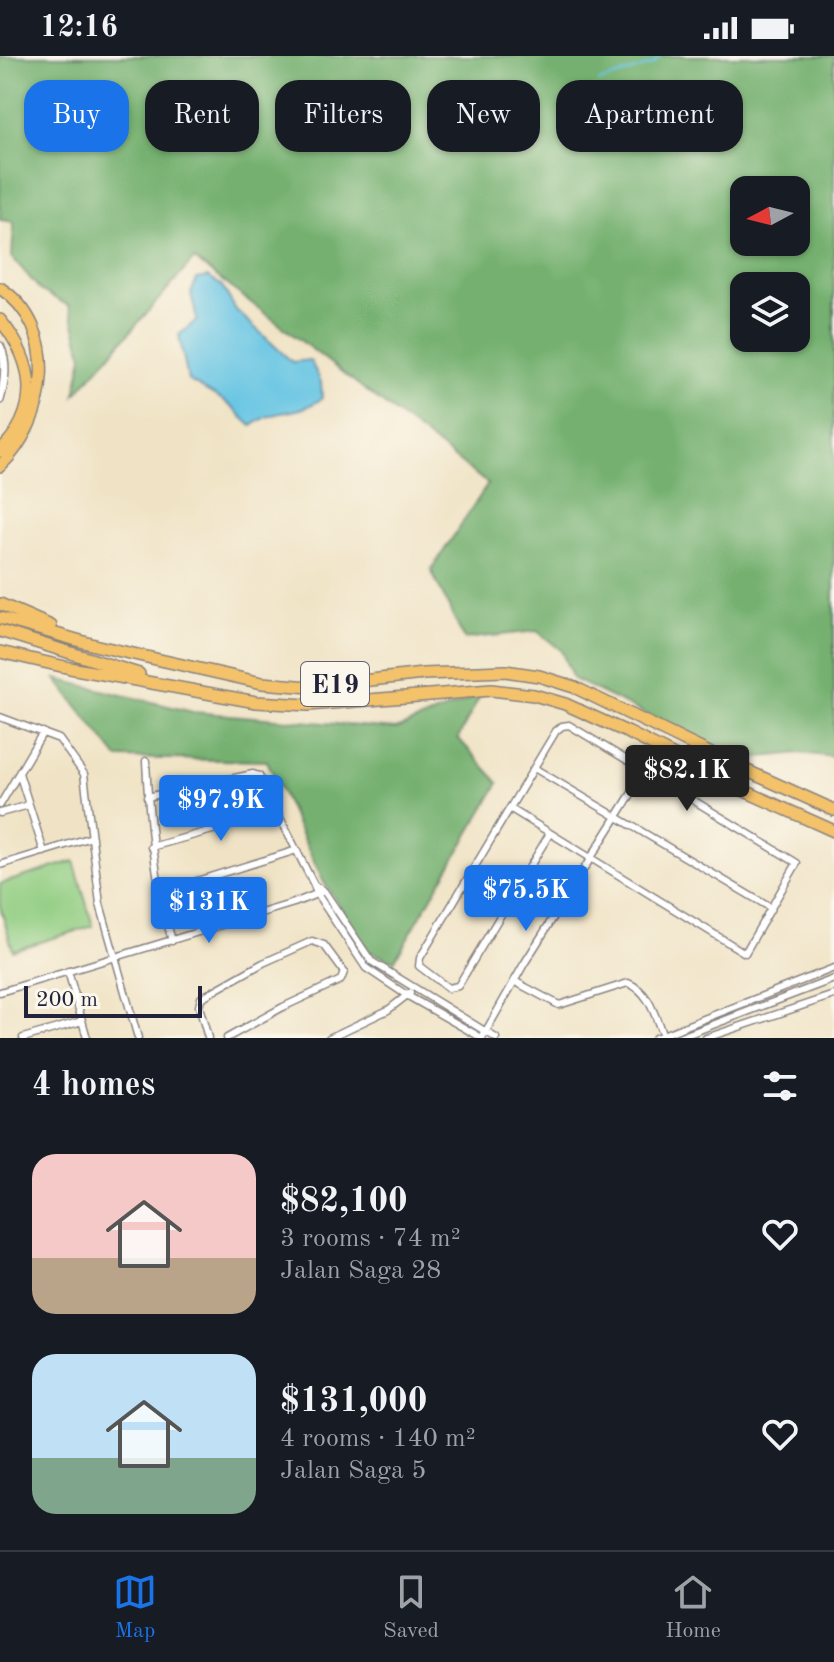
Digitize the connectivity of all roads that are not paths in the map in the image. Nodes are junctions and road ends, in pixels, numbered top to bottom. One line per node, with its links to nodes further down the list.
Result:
1 (0, 288): 6 (highway)
2 (0, 320): 5 (highway)
3 (0, 346): 4 (street)
4 (0, 400)
5 (0, 451)
6 (0, 466)
7 (0, 604): 10 (highway)
8 (0, 618): 10 (highway, E19)
9 (0, 631): 12 (highway, E19)
10 (98, 646): 23 (highway, E19)
11 (0, 652): 12 (highway)
12 (189, 690): 27 (highway, E19)
13 (0, 717): 14 (street)
14 (43, 732): 18 (street); 29 (street)
15 (146, 761): 19 (street)
16 (534, 768): 17 (street); 22 (street); 25 (street)
17 (645, 772): 25 (street); 37 (street)
18 (19, 773): 20 (street); 21 (street)
19 (147, 797): 30 (street); 31 (street)
20 (0, 805)
21 (29, 805): 24 (street); 32 (street)
22 (511, 809): 28 (street); 28 (street)
23 (834, 810)
24 (0, 813)
25 (618, 816): 33 (street); 37 (street)
26 (256, 818): 30 (street)
27 (834, 831)
28 (550, 833): 33 (street)
29 (92, 837): 32 (street); 39 (street)
30 (151, 847): 35 (street)
31 (297, 850): 35 (street); 36 (street)
32 (44, 852): 34 (street)
33 (593, 858): 37 (street); 43 (street)
34 (0, 865)
35 (158, 893): 38 (street)
36 (320, 893): 38 (street); 44 (street); 47 (street)
37 (771, 908)
38 (172, 941): 39 (street)
39 (114, 957): 41 (street); 53 (street)
40 (834, 968): 50 (street)
41 (68, 971): 45 (street); 48 (street)
42 (834, 979): 58 (street)
43 (514, 981): 49 (street); 50 (street)
44 (413, 988): 47 (street); 49 (street)
45 (0, 992)
46 (834, 995): 59 (street)
47 (408, 996): 49 (street); 56 (street)
48 (82, 1021): 51 (street); 52 (street)
49 (483, 1035): 57 (street)
50 (661, 1037)
51 (23, 1038)
52 (87, 1038)
53 (138, 1038)
54 (208, 1038): 55 (street)
55 (227, 1038)
56 (329, 1038)
57 (496, 1038)
58 (678, 1038)
59 (706, 1038)

